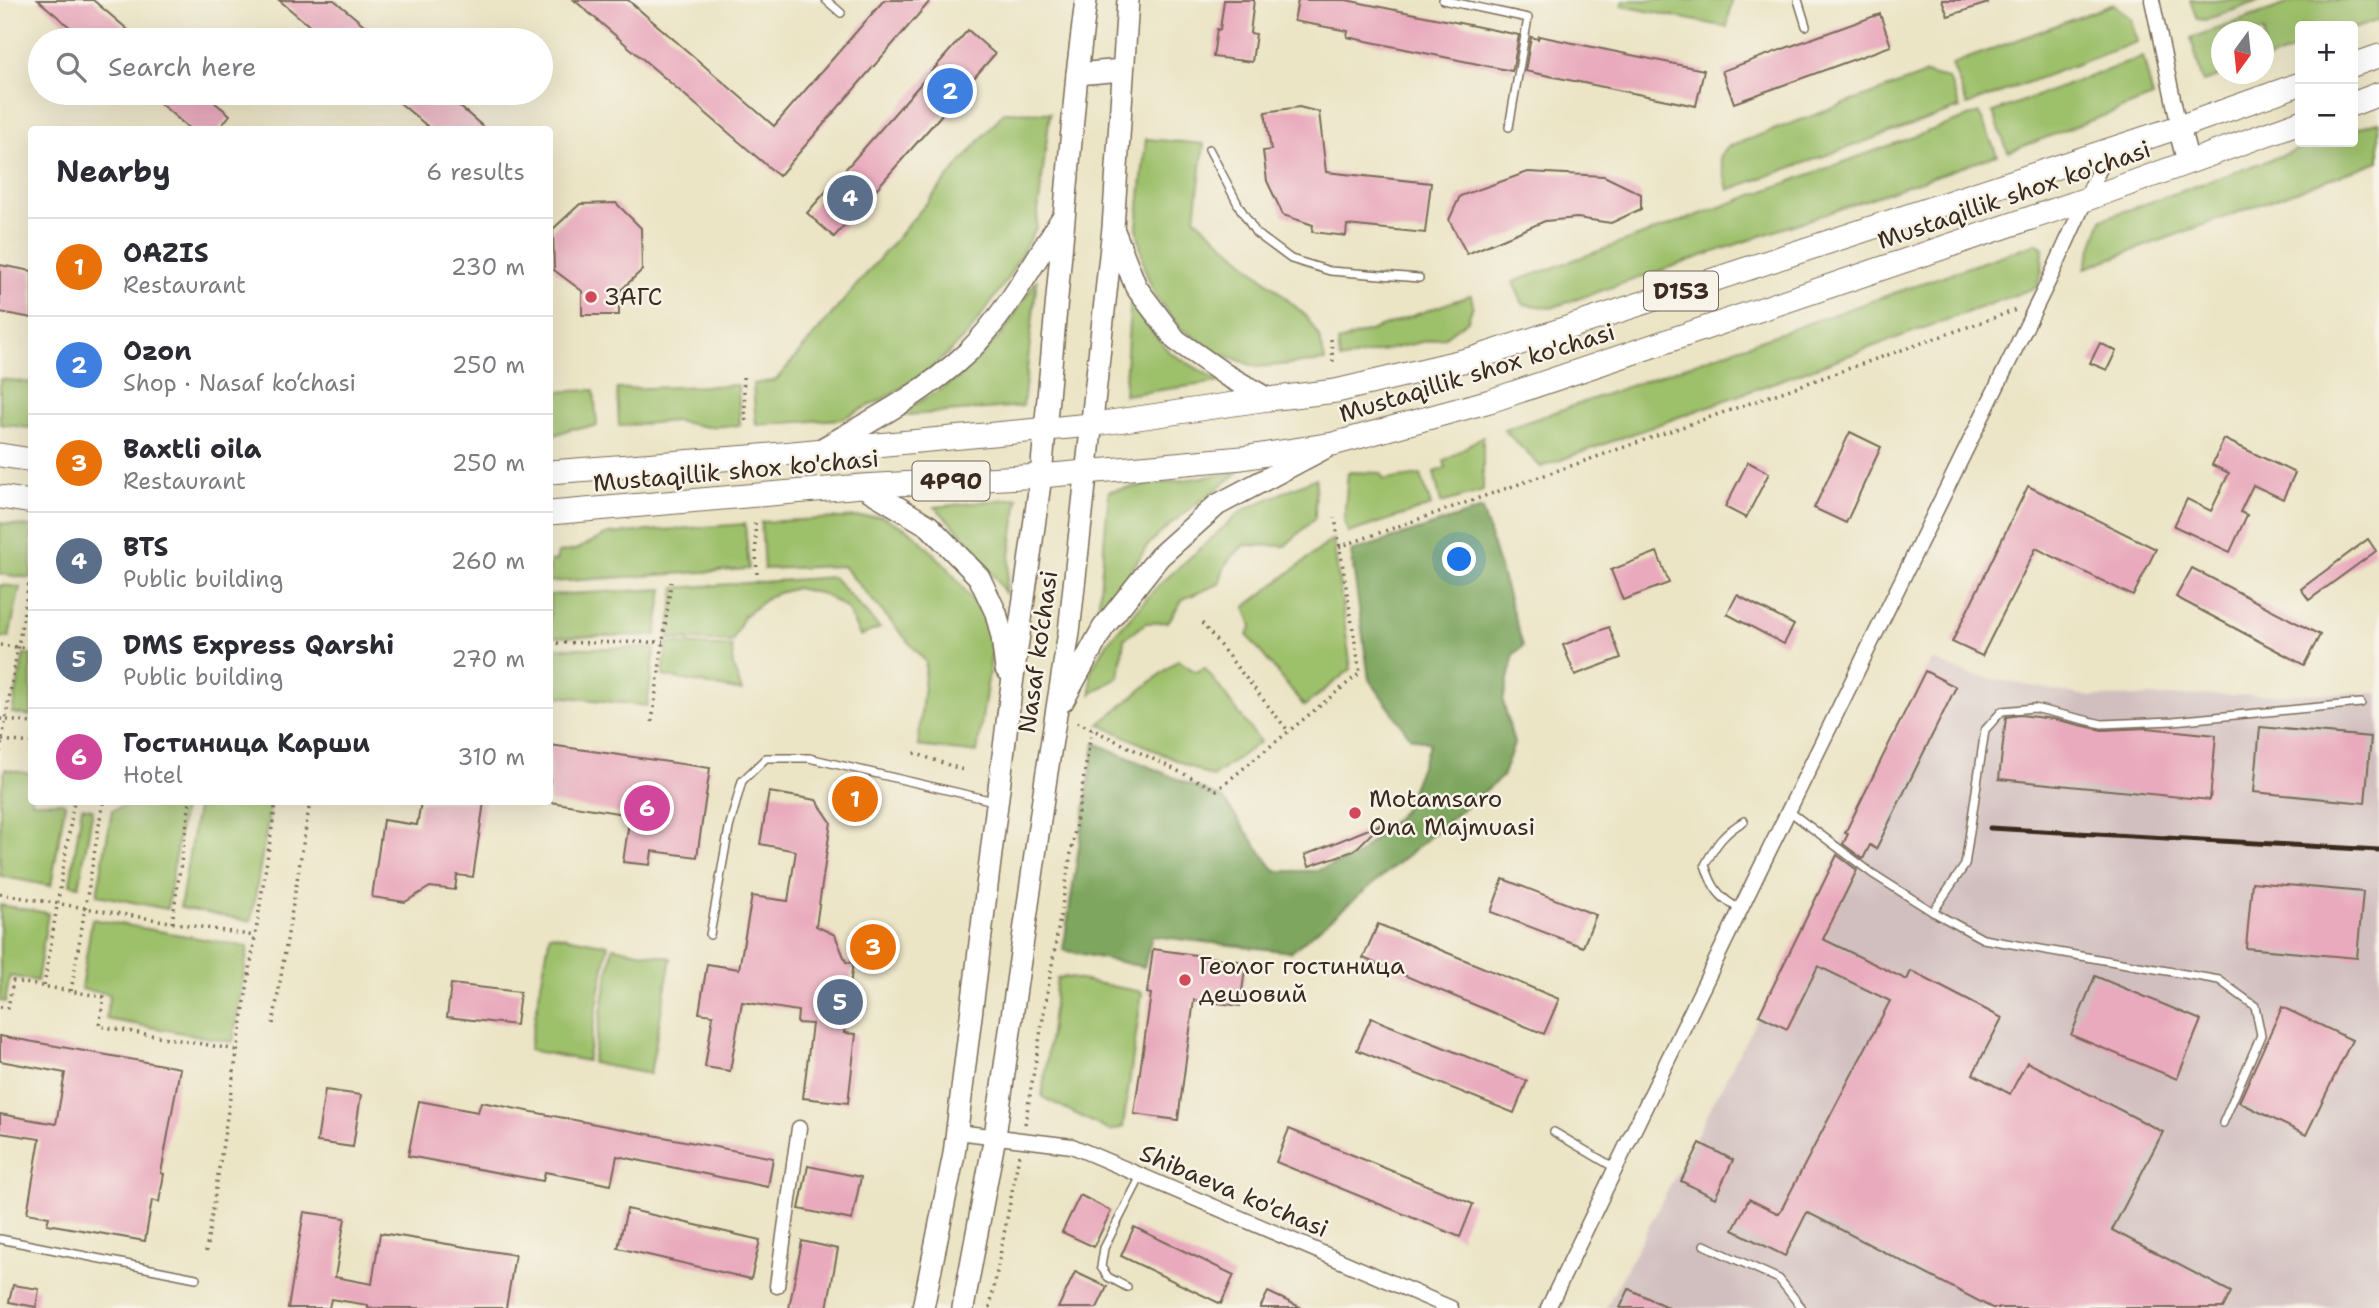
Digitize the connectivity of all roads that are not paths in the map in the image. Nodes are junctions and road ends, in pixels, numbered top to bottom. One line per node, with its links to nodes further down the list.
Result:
1 (827, 0): 7 (lane)
2 (1086, 0): 12 (main road, Nasaf ko‘chasi)
3 (1128, 0): 11 (main road, Nasaf ko‘chasi)
4 (1443, 0): 17 (lane)
5 (1798, 0): 8 (lane)
6 (2152, 0): 18 (street)
7 (841, 13)
8 (1806, 26)
9 (2379, 55): 10 (main road)
10 (2358, 63)
11 (1122, 70): 12 (main road); 24 (main road, Nasaf ko‘chasi)
12 (1077, 74): 23 (main road, Nasaf ko‘chasi)
13 (2295, 86): 18 (main road, Mustaqillik shox ko'chasi / D153)
14 (2379, 94): 15 (main road)
15 (2358, 102)
16 (2295, 124): 21 (main road, Mustaqillik shox ko'chasi / D153)
17 (1509, 127)
18 (2179, 127): 20 (main road, Mustaqillik shox ko'chasi / D153); 21 (main road)
19 (1209, 149): 25 (lane)
20 (2108, 150): 22 (street); 26 (main road, Mustaqillik shox ko'chasi / D153)
21 (2188, 162): 22 (main road, Mustaqillik shox ko'chasi / D153)
22 (2084, 200): 29 (main road, Mustaqillik shox ko'chasi / D153); 44 (street)
23 (1064, 215): 28 (main road, Nasaf ko‘chasi); 30 (main road)
24 (1113, 228): 26 (main road); 27 (main road, Nasaf ko‘chasi)
25 (1419, 278)
26 (1268, 399): 27 (main road, Mustaqillik shox ko'chasi / D153)
27 (1090, 425): 28 (main road, Mustaqillik shox ko'chasi / D153); 33 (main road, Nasaf ko‘chasi)
28 (1044, 428): 30 (main road, Mustaqillik shox ko'chasi); 35 (main road, Nasaf ko‘chasi)
29 (1334, 444): 33 (main road, Mustaqillik shox ko'chasi / D153); 42 (main road)
30 (819, 450): 34 (main road, Mustaqillik shox ko'chasi)
31 (0, 455): 32 (main road)
32 (28, 459)
33 (1086, 471): 35 (main road, Mustaqillik shox ko'chasi / D153); 42 (main road, Nasaf ko‘chasi)
34 (553, 472)
35 (1041, 476): 36 (main road, Mustaqillik shox ko'chasi / 4P90); 40 (main road, Nasaf ko‘chasi)
36 (862, 486): 39 (main road, Mustaqillik shox ko'chasi); 40 (main road)
37 (0, 498): 38 (main road)
38 (28, 502)
39 (553, 513)
40 (1010, 699): 43 (main road, Nasaf ko‘chasi)
41 (2361, 703): 47 (lane)
42 (1055, 715): 53 (main road, Nasaf ko‘chasi)
43 (998, 802): 48 (lane); 51 (main road, Nasaf ko‘chasi)
44 (1789, 811): 46 (street); 47 (lane)
45 (1744, 821): 46 (lane)
46 (1741, 909): 54 (street)
47 (1933, 912): 49 (lane)
48 (710, 934)
49 (2223, 1123)
50 (799, 1128): 59 (street)
51 (957, 1132): 53 (street, Shibaeva ko'chasi); 61 (main road, Nasaf ko‘chasi)
52 (1554, 1132): 54 (lane)
53 (995, 1136): 55 (street, Shibaeva ko'chasi); 62 (main road, Nasaf ko‘chasi)
54 (1616, 1168): 64 (street)
55 (1141, 1176): 60 (lane); 63 (street, Shibaeva ko'chasi)
56 (0, 1239): 58 (lane)
57 (1704, 1245): 65 (lane)
58 (196, 1278)
59 (777, 1286)
60 (1127, 1287)
61 (923, 1308)
62 (963, 1308)
63 (1451, 1308)
64 (1548, 1308)
65 (1802, 1308)

